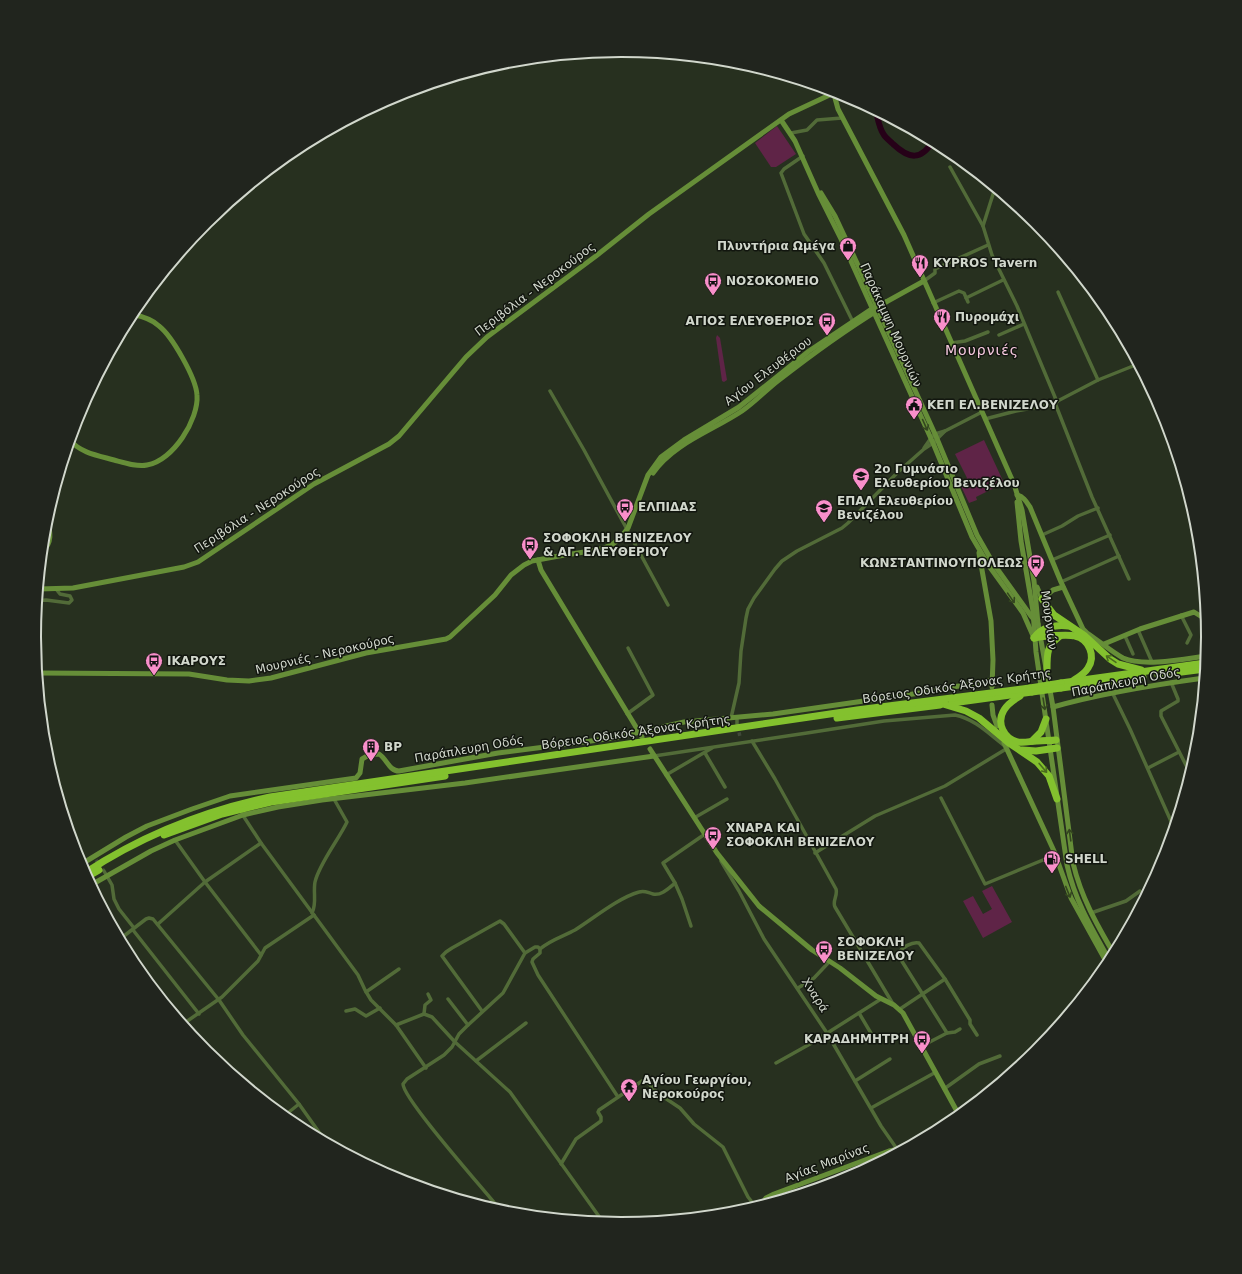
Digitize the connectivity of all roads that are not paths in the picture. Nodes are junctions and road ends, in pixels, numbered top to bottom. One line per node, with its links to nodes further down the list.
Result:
1 (828, 96): 4 (main road, Περιβόλια - Νεροκούρος)
2 (836, 98): 3 (main road)
3 (842, 118): 5 (street); 12 (main road)
4 (781, 120): 5 (main road, Παράκαμψη Μουρνιών); 50 (main road, Περιβόλια - Νεροκούρος)
5 (791, 132): 6 (main road, Παράκαμψη Μουρνιών)
6 (803, 156): 17 (main road, Παράκαμψη Μουρνιών); 21 (street)
7 (950, 167): 9 (street)
8 (993, 192): 9 (street)
9 (983, 226): 10 (street)
10 (988, 245): 11 (street); 12 (street)
11 (1003, 280): 14 (street); 22 (street)
12 (924, 282): 16 (main road); 17 (main road)
13 (1058, 292): 27 (street)
14 (966, 298): 15 (street); 16 (street)
15 (968, 302)
16 (933, 303): 25 (main road)
17 (877, 309): 19 (main road, Αγίου Ελευθέριου); 20 (main road, Παράκαμψη Μουρνιών); 20 (main road); 21 (main road, Αγίου Ελευθέριου)
18 (138, 316): 33 (main road)
19 (867, 317): 20 (main road); 34 (main road, Αγίου Ελευθέριου)
20 (879, 318): 32 (main road, Παράκαμψη Μουρνιών)
21 (852, 322): 34 (main road, Αγίου Ελευθέριου)
22 (1024, 324): 24 (street); 29 (street)
23 (988, 332): 25 (street)
24 (999, 335)
25 (951, 342): 30 (main road)
26 (1133, 366): 27 (street)
27 (1098, 380): 29 (street)
28 (550, 391): 37 (street)
29 (1056, 402): 31 (street); 36 (street)
30 (982, 412): 31 (main road); 32 (street)
31 (985, 419): 35 (main road)
32 (934, 439): 40 (main road, Παράκαμψη Μουρνιών); 44 (main road, Παράκαμψη Μουρνιών); 87 (street)
33 (74, 444)
34 (642, 488): 37 (main road, Αγίου Ελευθέριου)
35 (1018, 495): 38 (main road, Παράπλευρη Οδός); 47 (main road, Μουρνιών); 56 (main road, Μουρνιών)
36 (1098, 508): 38 (street); 39 (street)
37 (628, 528): 42 (main road, Αγίου Ελευθέριου); 53 (street)
38 (1042, 535): 43 (main road, Παράπλευρη Οδός)
39 (1110, 535): 41 (street); 43 (street)
40 (978, 549): 44 (main road, Παράκαμψη Μουρνιών); 45 (main road)
41 (1119, 556): 46 (street); 48 (street)
42 (538, 560): 73 (main road, Μουρνιές - Νεροκούρος); 86 (main road)
43 (1052, 560): 48 (main road, Παράπλευρη Οδός)
44 (991, 564): 45 (main road); 56 (main road, Παράκαμψη Μουρνιών); 60 (main road, Παράκαμψη Μουρνιών, one-way to 60)
45 (982, 570): 75 (main road)
46 (1129, 579)
47 (1034, 581): 51 (main road); 56 (main road, Μουρνιών)
48 (1062, 584): 51 (main road); 64 (main road, Παράπλευρη Οδός)
49 (43, 589): 50 (main road, Περιβόλια - Νεροκούρος)
50 (56, 590): 52 (street)
51 (1042, 599): 57 (highway)
52 (42, 601)
53 (668, 605)
54 (1181, 615): 55 (main road); 59 (main road); 63 (street)
55 (1200, 616)
56 (1036, 622): 58 (highway); 60 (main road, Μουρνιών)
57 (1071, 627): 58 (highway); 72 (highway, one-way to 57)
58 (1048, 628): 60 (highway)
59 (1138, 630): 62 (main road); 68 (street)
60 (1038, 635): 61 (highway); 70 (main road, Μουρνιών); 89 (main road, one-way to 89)
61 (1060, 636): 70 (highway); 76 (highway)
62 (1125, 636): 64 (main road); 66 (street)
63 (1187, 643)
64 (1104, 644): 68 (main road, Παράπλευρη Οδός)
65 (628, 648): 86 (street)
66 (1133, 654)
67 (1200, 657): 68 (main road, Παράπλευρη Οδός)
68 (1152, 662)
69 (1200, 665): 72 (highway, Βόρειος Οδικός Άξονας Κρήτης)
70 (1047, 668): 85 (main road, Μουρνιών)
71 (1200, 670): 78 (highway, Βόρειος Οδικός Άξονας Κρήτης)
72 (1148, 672): 76 (highway, Βόρειος Οδικός Άξονας Κρήτης)
73 (42, 673)
74 (1200, 679): 77 (main road, Παράπλευρη Οδός)
75 (992, 680): 79 (main road); 88 (main road, Παράπλευρη Οδός)
76 (1072, 682): 78 (highway, Βόρειος Οδικός Άξονας Κρήτης)
77 (1171, 682): 81 (main road, Παράπλευρη Οδός); 102 (street)
78 (1061, 686): 80 (highway, Βόρειος Οδικός Άξονας Κρήτης, bridge)
79 (992, 687)
80 (1031, 690): 82 (highway, Βόρειος Οδικός Άξονας Κρήτης); 110 (highway, Βόρειος Οδικός Άξονας Κρήτης)
81 (1112, 692): 85 (main road, Παράπλευρη Οδός); 106 (street)
82 (1024, 694): 83 (highway, Βόρειος Οδικός Άξονας Κρήτης); 95 (highway)
83 (943, 704): 100 (highway); 129 (highway, Βόρειος Οδικός Άξονας Κρήτης)
84 (992, 705): 91 (main road)
85 (1053, 707): 97 (main road, Μουρνιών)
86 (628, 714): 92 (main road)
87 (731, 718): 88 (main road, Παράπλευρη Οδός); 92 (main road, Παράπλευρη Οδός)
88 (737, 718): 90 (street)
89 (1046, 719): 95 (highway); 97 (main road)
90 (737, 724)
91 (997, 726)
92 (640, 735): 127 (main road, Παράπλευρη Οδός)
93 (740, 737): 96 (street)
94 (752, 741): 96 (street); 99 (street); 125 (street)
95 (1030, 742): 97 (highway)
96 (742, 743): 98 (street)
97 (1054, 744): 100 (highway); 116 (main road); 135 (main road, Μουρνιών, one-way to 97)
98 (714, 746): 103 (street); 104 (street)
99 (1005, 746): 125 (street); 126 (main road)
100 (1016, 748): 116 (highway, one-way to 116)
101 (650, 749): 104 (main road, Χναρά)
102 (1179, 752): 105 (street); 106 (street)
103 (705, 753): 108 (street); 112 (street)
104 (654, 756): 108 (main road, Χναρά); 114 (main road)
105 (1186, 766)
106 (1148, 768): 119 (street)
107 (391, 774): 110 (highway)
108 (666, 775): 118 (main road, Χναρά)
109 (361, 778): 111 (highway)
110 (398, 778): 111 (highway, Βόρειος Οδικός Άξονας Κρήτης)
111 (356, 784): 128 (highway, Βόρειος Οδικός Άξονας Κρήτης)
112 (725, 787)
113 (941, 798): 126 (street)
114 (334, 799): 117 (main road); 136 (street)
115 (727, 799): 118 (street)
116 (1057, 799): 123 (main road)
117 (242, 814): 121 (main road); 122 (street)
118 (694, 818): 120 (main road, Χναρά)
119 (1171, 821)
120 (705, 834): 124 (main road, Χναρά); 133 (street)
121 (175, 840): 130 (main road); 132 (street)
122 (261, 843): 132 (street); 136 (street)
123 (1064, 848): 126 (main road); 144 (main road)
124 (717, 852): 147 (main road, Χναρά); 150 (street, Χναρά)
125 (815, 853): 157 (street)
126 (1055, 854): 146 (main road, one-way to 146)
127 (86, 862)
128 (90, 870)
129 (92, 874)
130 (105, 874): 131 (main road); 139 (street)
131 (95, 882)
132 (205, 882): 137 (street); 145 (street)
133 (675, 883): 138 (street); 142 (street)
134 (1140, 891): 135 (street)
135 (1091, 913): 141 (main road, Μουρνιών)
136 (313, 914): 145 (street); 151 (street)
137 (158, 924): 139 (street); 156 (street)
138 (691, 926)
139 (133, 929): 140 (street); 163 (street)
140 (124, 936)
141 (1110, 947)
142 (540, 949): 143 (street); 184 (street)
143 (525, 954): 161 (street); 161 (street)
144 (1106, 954)
145 (260, 955): 156 (street)
146 (1104, 958)
147 (830, 961): 150 (street); 155 (main road, Χναρά)
148 (399, 969): 151 (street)
149 (945, 979): 152 (street); 152 (street); 172 (street)
150 (798, 988): 170 (street, Χναρά)
151 (366, 992): 158 (street)
152 (923, 993): 159 (street); 171 (street)
153 (428, 994): 164 (street)
154 (448, 999): 168 (street)
155 (881, 999): 157 (main road, Χναρά); 162 (street)
156 (219, 1000): 163 (street); 185 (street)
157 (894, 1005): 159 (main road, Χναρά)
158 (380, 1008): 160 (street); 167 (street)
159 (900, 1009): 175 (main road)
160 (346, 1011)
161 (482, 1011): 168 (street)
162 (860, 1013): 170 (street); 173 (street)
163 (199, 1014): 165 (street)
164 (424, 1014): 167 (street); 174 (street)
165 (187, 1021)
166 (526, 1023): 178 (street)
167 (396, 1025): 180 (street)
168 (468, 1025): 174 (street)
169 (960, 1029): 171 (street)
170 (827, 1033): 179 (street); 182 (street, Χναρά)
171 (947, 1033): 175 (street)
172 (977, 1036)
173 (875, 1040)
174 (455, 1042): 178 (street); 180 (street)
175 (922, 1046): 181 (main road)
176 (1000, 1056): 183 (street)
177 (890, 1059): 182 (street)
178 (476, 1061): 192 (street)
179 (776, 1063)
180 (426, 1068): 195 (street)
181 (936, 1072): 183 (main road); 186 (street)
182 (854, 1080): 186 (street, Χναρά)
183 (944, 1089): 187 (main road)
184 (618, 1097): 192 (street); 194 (street)
185 (299, 1104): 188 (street); 189 (street)
186 (871, 1108): 190 (street, Χναρά)
187 (956, 1110)
188 (289, 1112)
189 (318, 1131)
190 (896, 1147)
191 (884, 1154): 193 (main road, Αγίας Μαρίνας)
192 (561, 1164): 196 (street)
193 (766, 1198)
194 (752, 1202)
195 (494, 1203)
196 (598, 1216)

